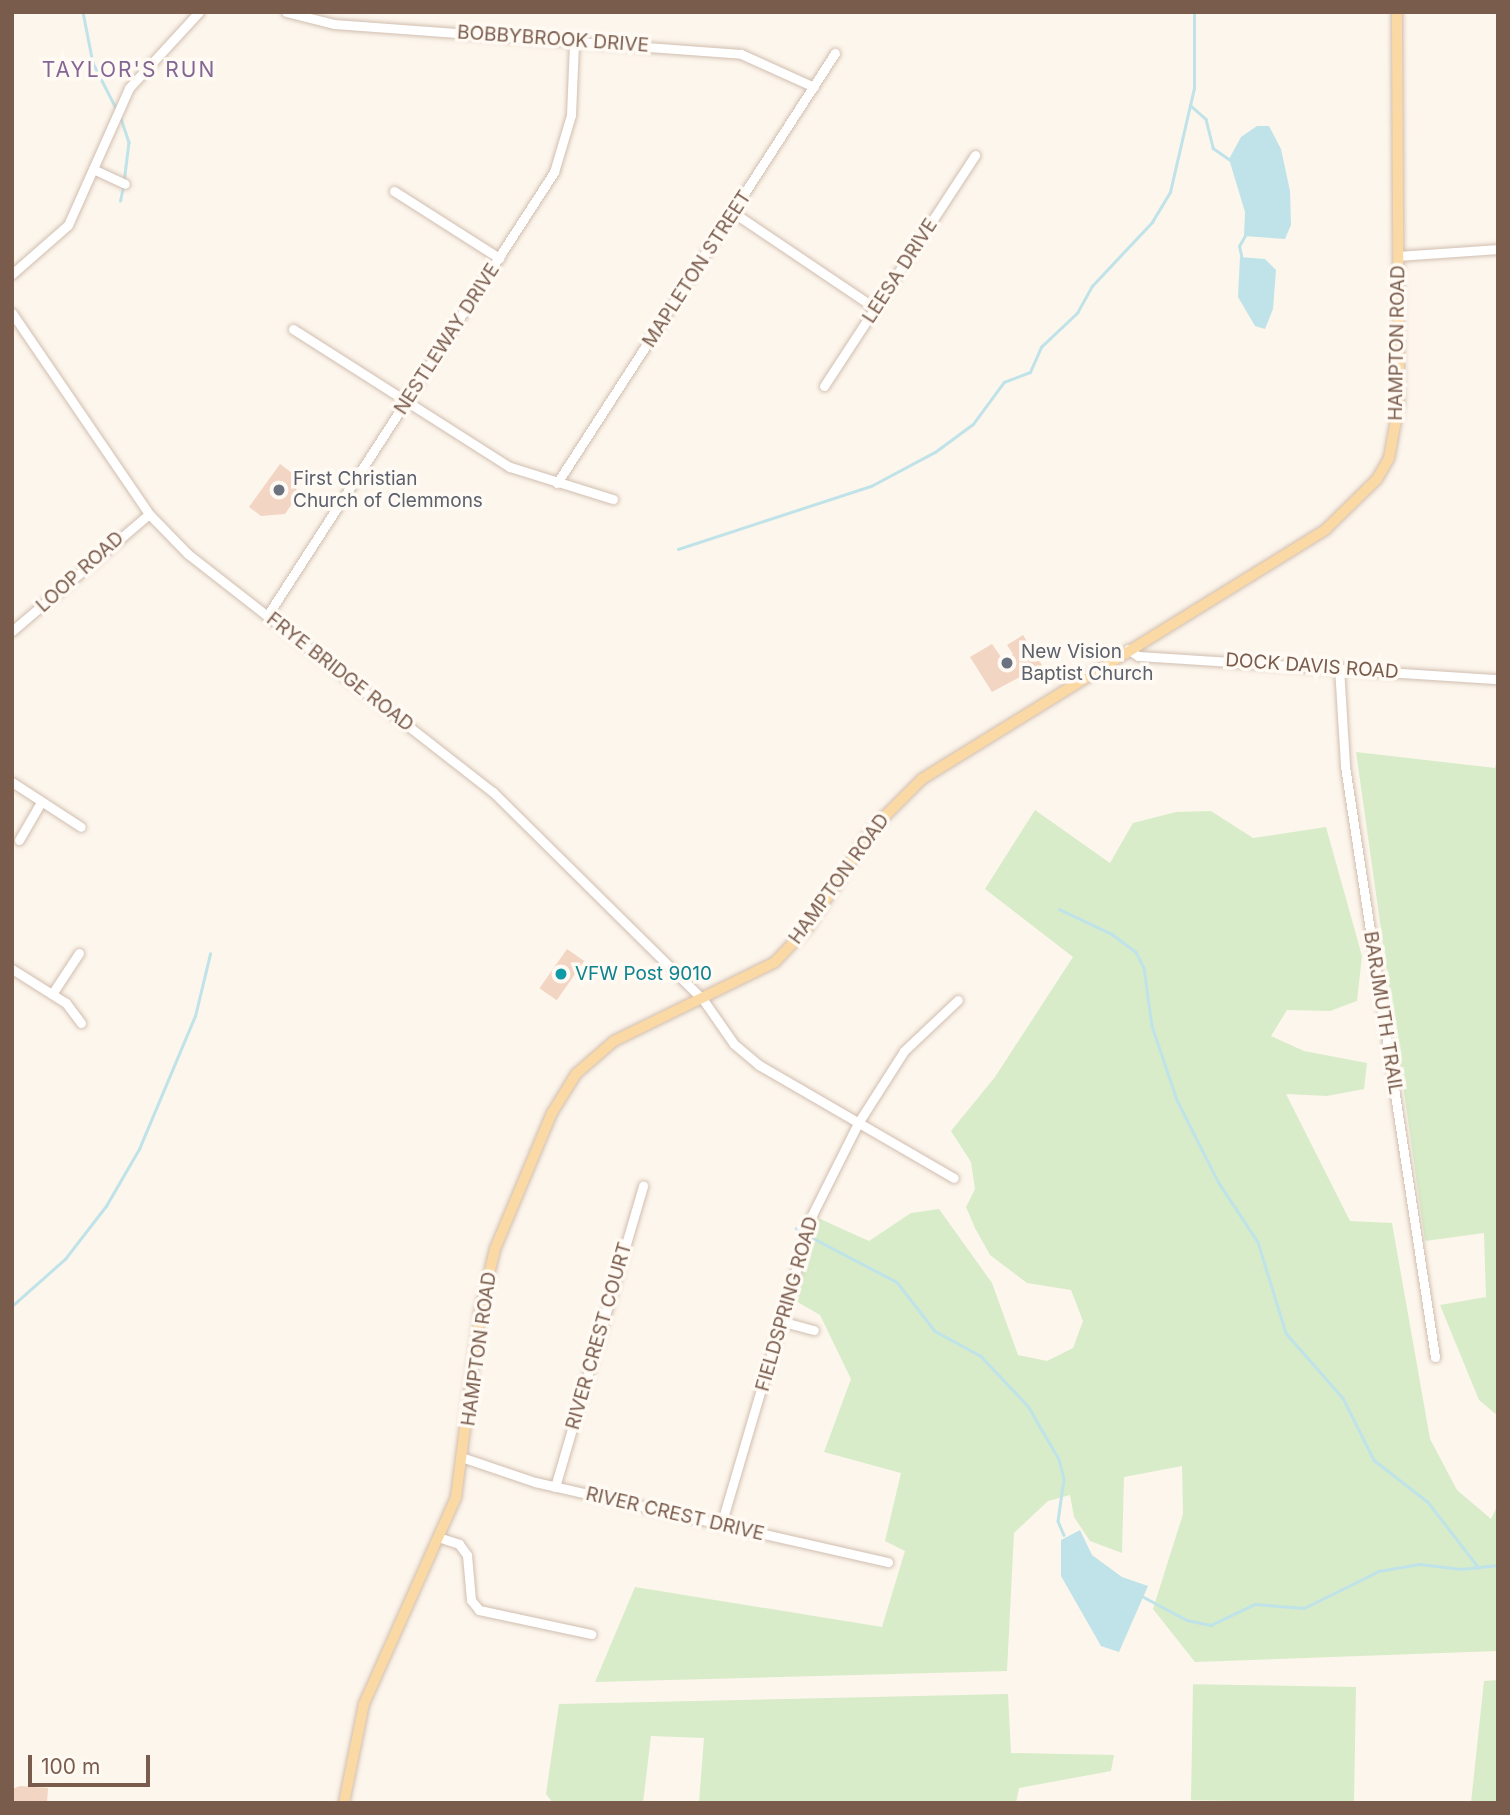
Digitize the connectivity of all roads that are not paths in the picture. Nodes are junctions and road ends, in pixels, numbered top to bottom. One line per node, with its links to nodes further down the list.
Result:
1 (199, 12): 8 (street)
2 (286, 12): 4 (street, BOBBYBROOK DRIVE)
3 (1396, 12): 13 (main road, HAMPTON ROAD)
4 (574, 43): 6 (street, BOBBYBROOK DRIVE); 14 (street, NESTLEWAY DRIVE)
5 (835, 53): 6 (street, MAPLETON STREET)
6 (814, 87): 11 (street, MAPLETON STREET)
7 (975, 155): 16 (street, LEESA DRIVE)
8 (93, 169): 9 (street); 15 (street)
9 (125, 184)
10 (394, 191): 14 (street)
11 (734, 213): 16 (street); 21 (street, MAPLETON STREET)
12 (1498, 249): 13 (street)
13 (1398, 256): 26 (main road, HAMPTON ROAD)
14 (499, 258): 20 (street, NESTLEWAY DRIVE)
15 (12, 274)
16 (875, 308): 19 (street, LEESA DRIVE)
17 (12, 313): 23 (street, FRYE BRIDGE ROAD)
18 (293, 328): 20 (street)
19 (824, 386)
20 (406, 402): 21 (street); 24 (street, NESTLEWAY DRIVE)
21 (556, 482): 22 (street)
22 (613, 499)
23 (149, 514): 24 (street, FRYE BRIDGE ROAD); 25 (street, LOOP ROAD)
24 (267, 616): 37 (street, FRYE BRIDGE ROAD)
25 (12, 632)
26 (1128, 649): 27 (street, DOCK DAVIS ROAD); 37 (main road, HAMPTON ROAD)
27 (1339, 667): 28 (street, DOCK DAVIS ROAD); 44 (street, BARJMUTH TRAIL)
28 (1498, 680)
29 (12, 782): 30 (street)
30 (41, 802): 31 (street); 32 (street)
31 (82, 827)
32 (19, 840)
33 (79, 953): 35 (street)
34 (12, 969): 35 (street)
35 (52, 995): 38 (street)
36 (958, 1000): 39 (street, FIELDSPRING ROAD)
37 (704, 1001): 39 (street, FRYE BRIDGE ROAD); 45 (main road, HAMPTON ROAD)
38 (81, 1023)
39 (858, 1123): 40 (street, FRYE BRIDGE ROAD); 42 (street, FIELDSPRING ROAD)
40 (954, 1178)
41 (643, 1186): 46 (street, RIVER CREST COURT)
42 (780, 1321): 43 (street); 47 (street, FIELDSPRING ROAD)
43 (814, 1330)
44 (1435, 1357)
45 (464, 1458): 46 (street, RIVER CREST DRIVE); 48 (main road, HAMPTON ROAD)
46 (555, 1487): 47 (street, RIVER CREST DRIVE)
47 (721, 1525): 49 (street, RIVER CREST DRIVE)
48 (441, 1538): 50 (street); 51 (main road, HAMPTON ROAD)
49 (888, 1562)
50 (591, 1634)
51 (344, 1803)

